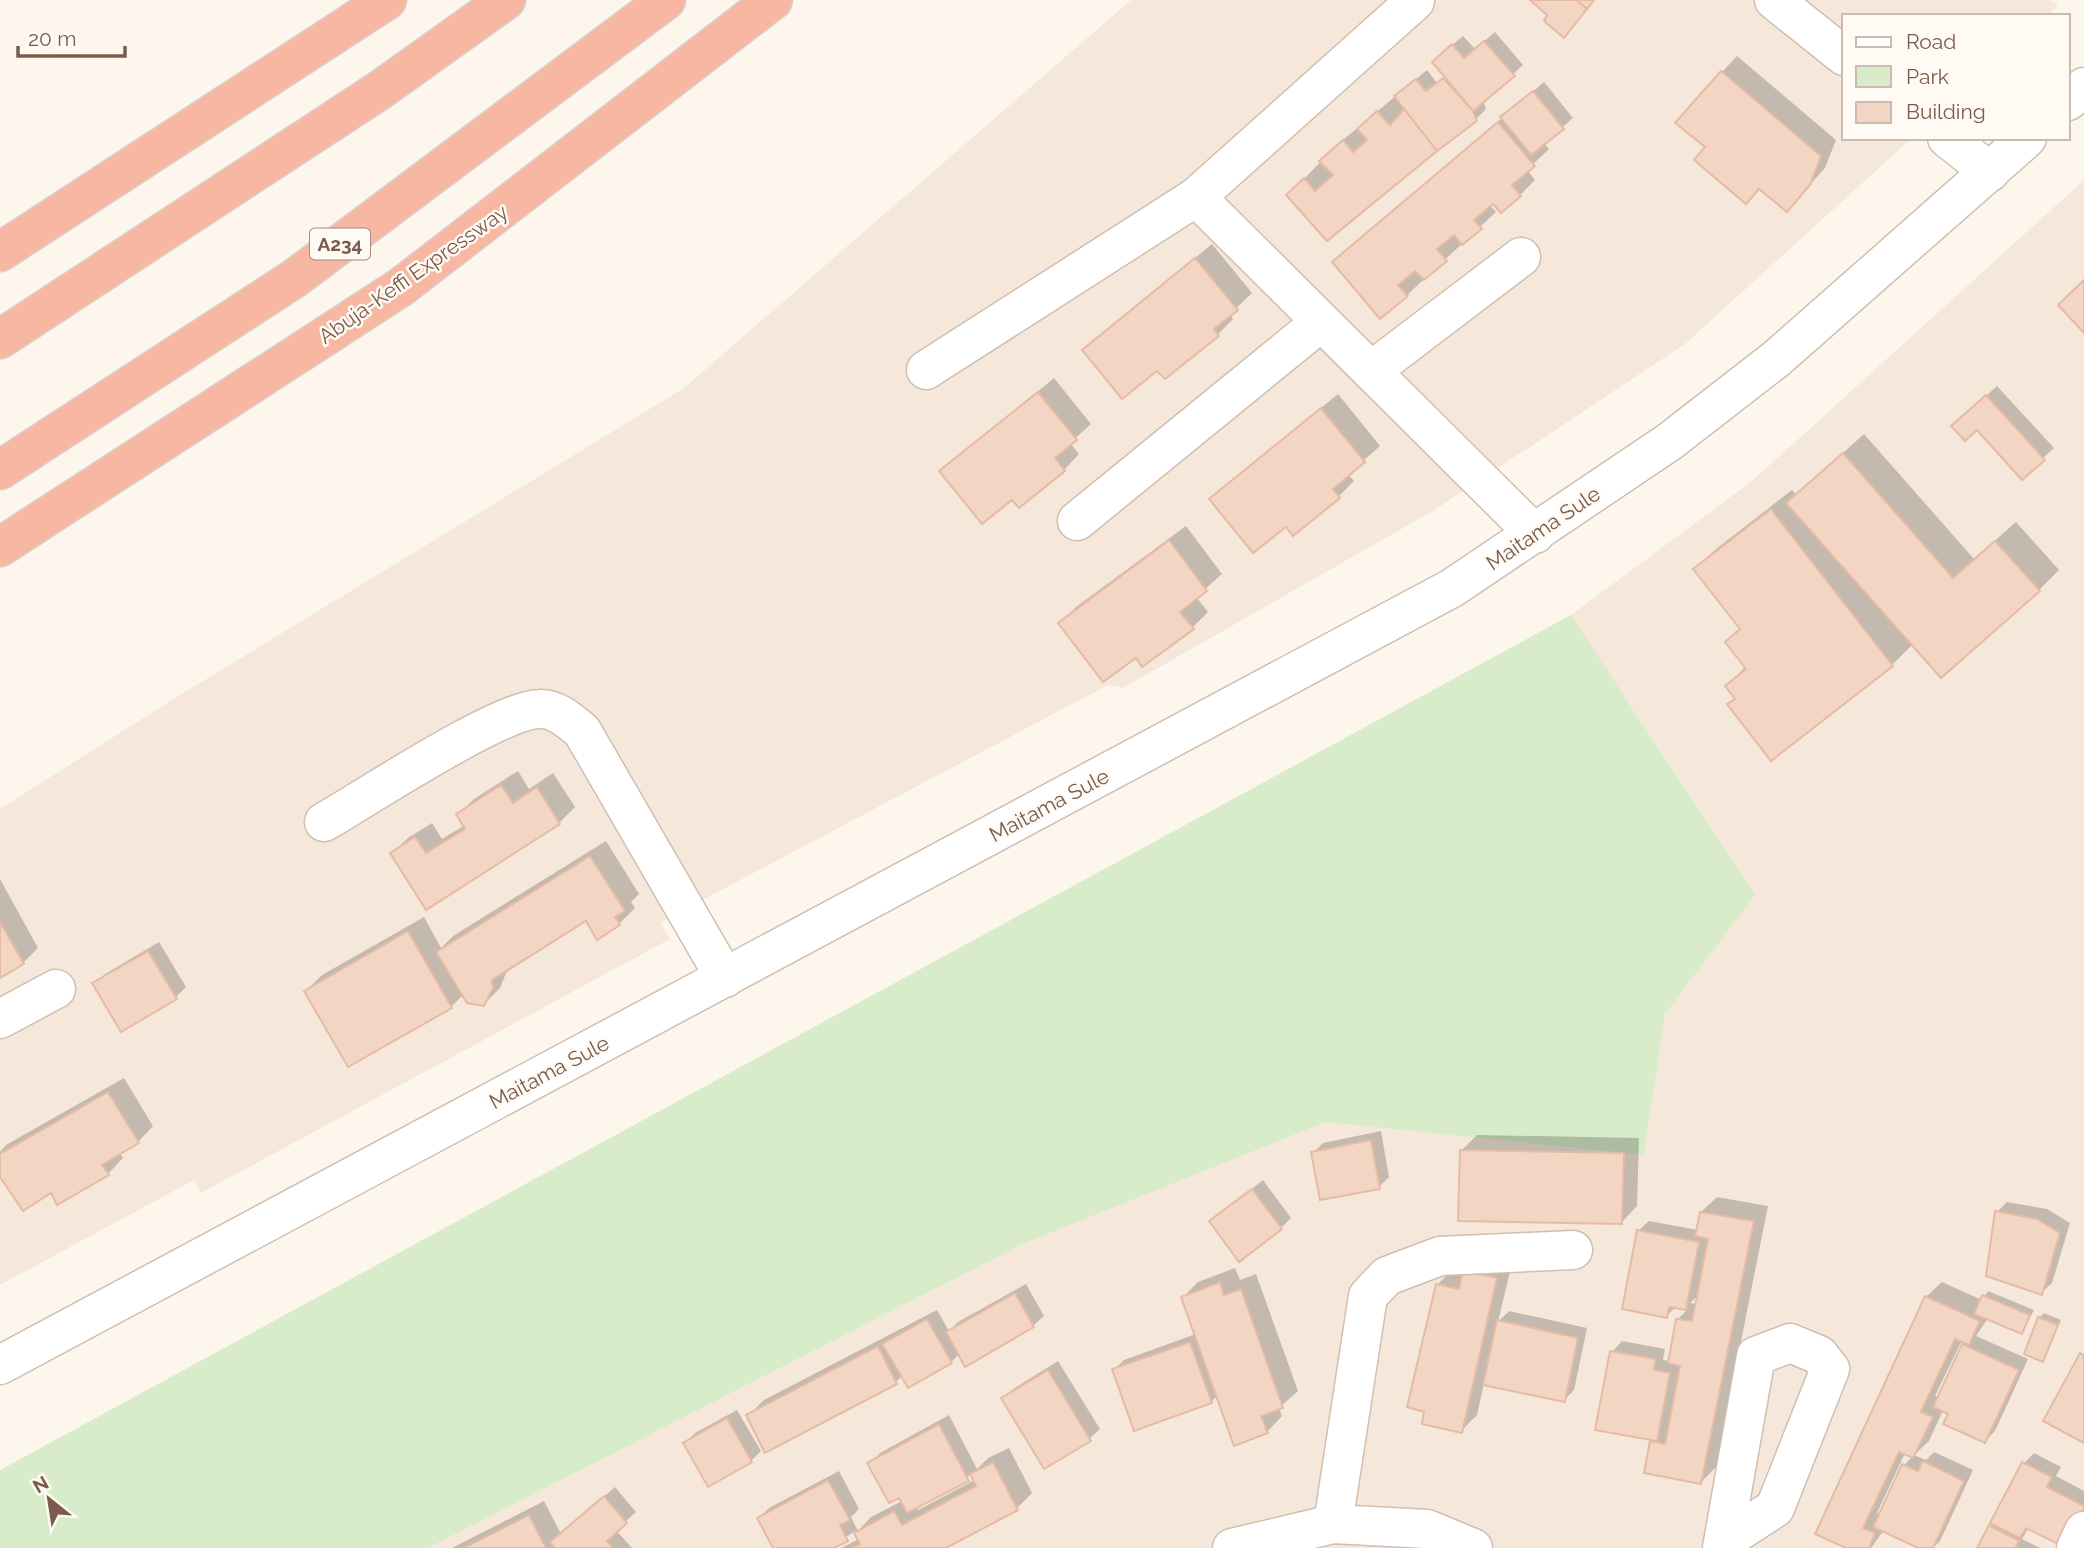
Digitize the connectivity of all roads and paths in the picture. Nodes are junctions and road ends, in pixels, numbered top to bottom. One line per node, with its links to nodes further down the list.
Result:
1 (387, 0): 14 (highway)
2 (506, 0): 17 (highway)
3 (666, 0): 20 (highway, A234)
4 (773, 0): 23 (highway, Abuja-Keffi Expressway)
5 (1774, 0): 7 (street)
6 (1415, 1): 13 (street)
7 (1842, 54)
8 (2084, 87): 9 (street)
9 (2070, 99)
10 (1950, 140): 12 (street)
11 (2025, 140): 12 (street, Maitama Sule)
12 (1990, 172): 22 (street, Maitama Sule)
13 (1196, 198): 16 (street); 18 (street)
14 (0, 252)
15 (1521, 257): 19 (street)
16 (1321, 321): 19 (street); 21 (street)
17 (0, 339)
18 (926, 370)
19 (1371, 371): 22 (street)
20 (0, 470)
21 (1077, 522)
22 (1535, 534): 25 (street, Maitama Sule)
23 (0, 547)
24 (324, 822): 25 (street)
25 (724, 978): 29 (street, Maitama Sule)
26 (56, 989): 27 (street)
27 (0, 1019)
28 (1573, 1250): 30 (street)
29 (0, 1365)
30 (1333, 1524): 33 (street); 34 (street)
31 (2084, 1531): 35 (street)
32 (1723, 1545): 32 (street)
33 (1232, 1548)
34 (1473, 1548)
35 (2076, 1548)

